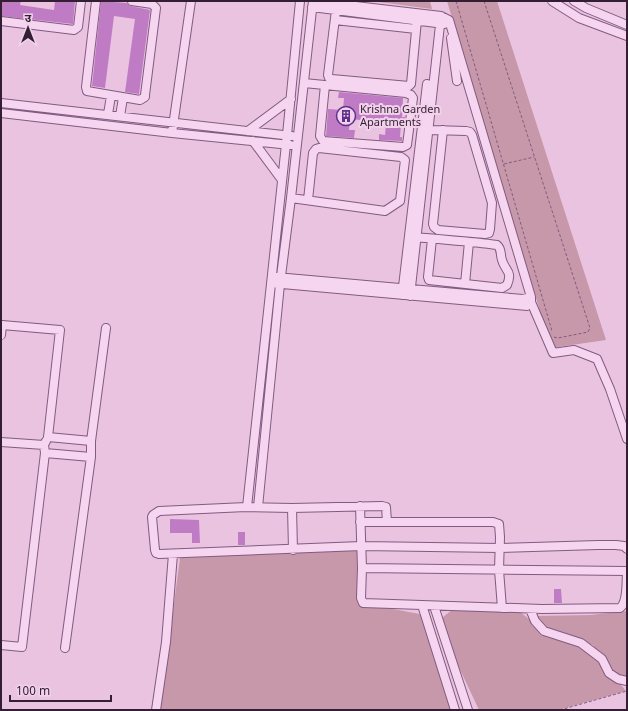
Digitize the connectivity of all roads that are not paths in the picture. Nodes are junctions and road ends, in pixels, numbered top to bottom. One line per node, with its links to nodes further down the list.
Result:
1 (81, 1): 14 (street)
2 (96, 1): 23 (street)
3 (132, 1): 25 (street)
4 (191, 1): 31 (street)
5 (300, 1): 26 (street)
6 (552, 1): 15 (street)
7 (579, 2): 10 (street)
8 (312, 3): 9 (street); 13 (street); 20 (street)
9 (336, 10): 11 (street); 12 (street)
10 (599, 14): 15 (street); 16 (street)
11 (335, 20): 17 (street); 17 (street)
12 (417, 20): 13 (street); 17 (street)
13 (438, 20): 19 (street); 24 (street); 32 (street); 51 (street)
14 (1, 21)
15 (595, 24): 18 (street)
16 (627, 25)
17 (416, 29)
18 (627, 36)
19 (457, 81)
20 (304, 83): 21 (street); 37 (street)
21 (325, 85): 22 (street); 22 (street)
22 (412, 95): 24 (street)
23 (110, 96): 25 (street); 29 (street)
24 (426, 97): 50 (street)
25 (123, 98): 30 (street)
26 (291, 98): 34 (street); 36 (street)
27 (1, 103): 29 (street)
28 (1, 113): 35 (street)
29 (108, 114): 30 (street)
30 (120, 116): 31 (street)
31 (173, 122): 34 (street); 35 (street)
32 (428, 130): 33 (street); 44 (street)
33 (443, 130): 33 (street)
34 (248, 131): 36 (street)
35 (172, 134): 38 (street)
36 (287, 135): 37 (street); 39 (street)
37 (298, 137): 40 (street)
38 (253, 141): 39 (street); 41 (street)
39 (286, 144): 40 (street); 41 (street)
40 (297, 146): 42 (street)
41 (282, 180): 47 (street)
42 (291, 198): 43 (street); 48 (street)
43 (308, 200): 43 (street)
44 (416, 237): 45 (street); 50 (street)
45 (432, 239): 46 (street); 49 (street)
46 (469, 242): 49 (street); 49 (street)
47 (271, 280): 48 (street); 61 (street)
48 (281, 281): 50 (street); 62 (street)
49 (464, 284)
50 (406, 293): 51 (street)
51 (531, 300): 55 (street)
52 (106, 328): 56 (street)
53 (1, 335): 54 (street)
54 (48, 437): 56 (street); 58 (street)
55 (627, 439)
56 (91, 441): 59 (street)
57 (1, 442): 58 (street)
58 (44, 449): 59 (street); 79 (street)
59 (91, 457): 80 (street)
60 (360, 506): 63 (street); 64 (street); 65 (street)
61 (247, 507): 62 (street); 70 (street)
62 (258, 507): 63 (street)
63 (292, 508): 69 (street)
64 (360, 522): 65 (street); 66 (street)
65 (387, 522): 67 (street)
66 (361, 546): 67 (street); 69 (street); 71 (street)
67 (500, 548): 68 (street); 72 (street)
68 (627, 549)
69 (293, 550): 70 (street)
70 (173, 554): 82 (street)
71 (362, 568): 72 (street); 75 (street)
72 (499, 570): 73 (street); 77 (street)
73 (627, 572): 74 (street)
74 (627, 581): 78 (street)
75 (422, 605): 76 (street); 83 (street)
76 (434, 606): 77 (street); 84 (street)
77 (502, 608): 78 (street)
78 (530, 609): 81 (street)
79 (1, 645)
80 (65, 648)
81 (627, 681)
82 (156, 710)
83 (455, 710)
84 (468, 710)

